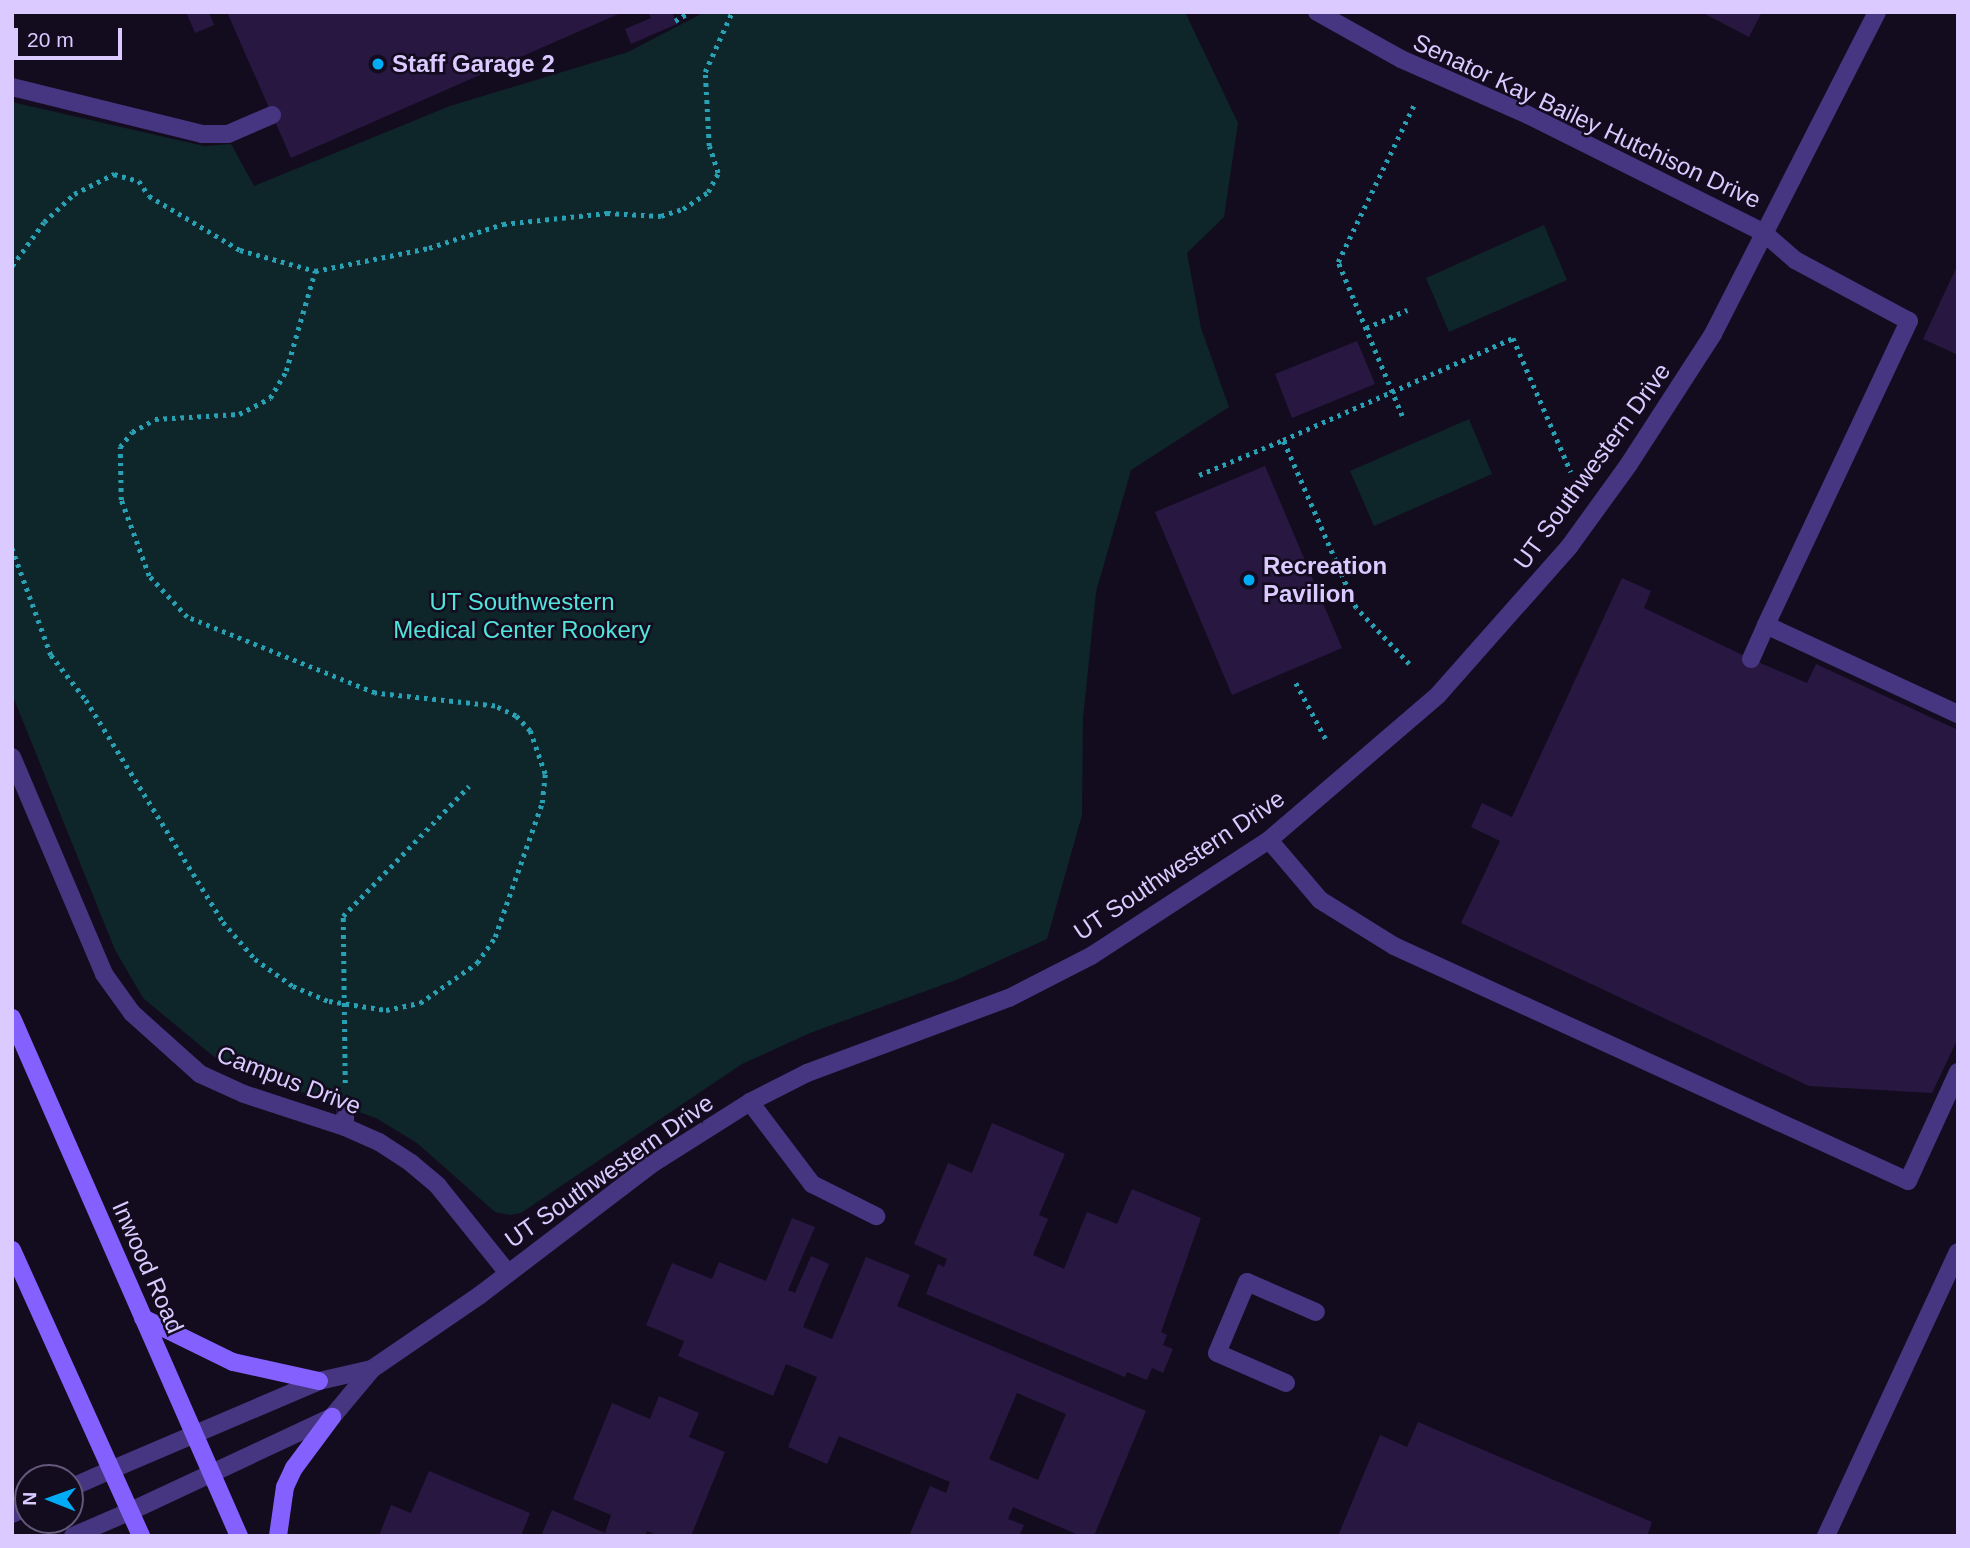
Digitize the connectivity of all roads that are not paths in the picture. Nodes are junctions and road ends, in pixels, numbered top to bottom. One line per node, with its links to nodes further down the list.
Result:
1 (1317, 12): 5 (street, Senator Kay Bailey Hutchison Drive)
2 (1877, 12): 5 (street, UT Southwestern Drive)
3 (12, 87): 4 (street)
4 (272, 115)
5 (1763, 232): 6 (street, Senator Kay Bailey Hutchison Drive); 10 (street, UT Southwestern Drive)
6 (1766, 625): 7 (street); 8 (street)
7 (1751, 659)
8 (1958, 714)
9 (12, 757): 17 (street, Campus Drive)
10 (1269, 840): 12 (street); 13 (street, UT Southwestern Drive)
11 (12, 1018): 19 (main road, Inwood Road)
12 (1958, 1072)
13 (750, 1102): 14 (street); 17 (street, UT Southwestern Drive)
14 (876, 1216)
15 (12, 1250): 25 (main road)
16 (1958, 1252): 33 (street)
17 (508, 1273): 20 (street, UT Southwestern Drive)
18 (1316, 1312): 22 (street)
19 (143, 1318): 21 (main road); 24 (main road, Inwood Road)
20 (372, 1369): 21 (street, UT Southwestern Drive); 23 (street, UT Southwestern Drive)
21 (319, 1381): 24 (street, UT Southwestern Drive)
22 (1286, 1382)
23 (332, 1417): 26 (street, UT Southwestern Drive); 32 (main road)
24 (195, 1435): 25 (street, UT Southwestern Drive); 26 (main road, Inwood Road)
25 (113, 1469): 27 (street, UT Southwestern Drive); 28 (main road)
26 (212, 1473): 28 (street, UT Southwestern Drive); 31 (main road, Inwood Road)
27 (84, 1482)
28 (131, 1511): 29 (street, UT Southwestern Drive); 30 (main road)
29 (74, 1536)
30 (141, 1536)
31 (239, 1536)
32 (278, 1536)
33 (1826, 1536)

